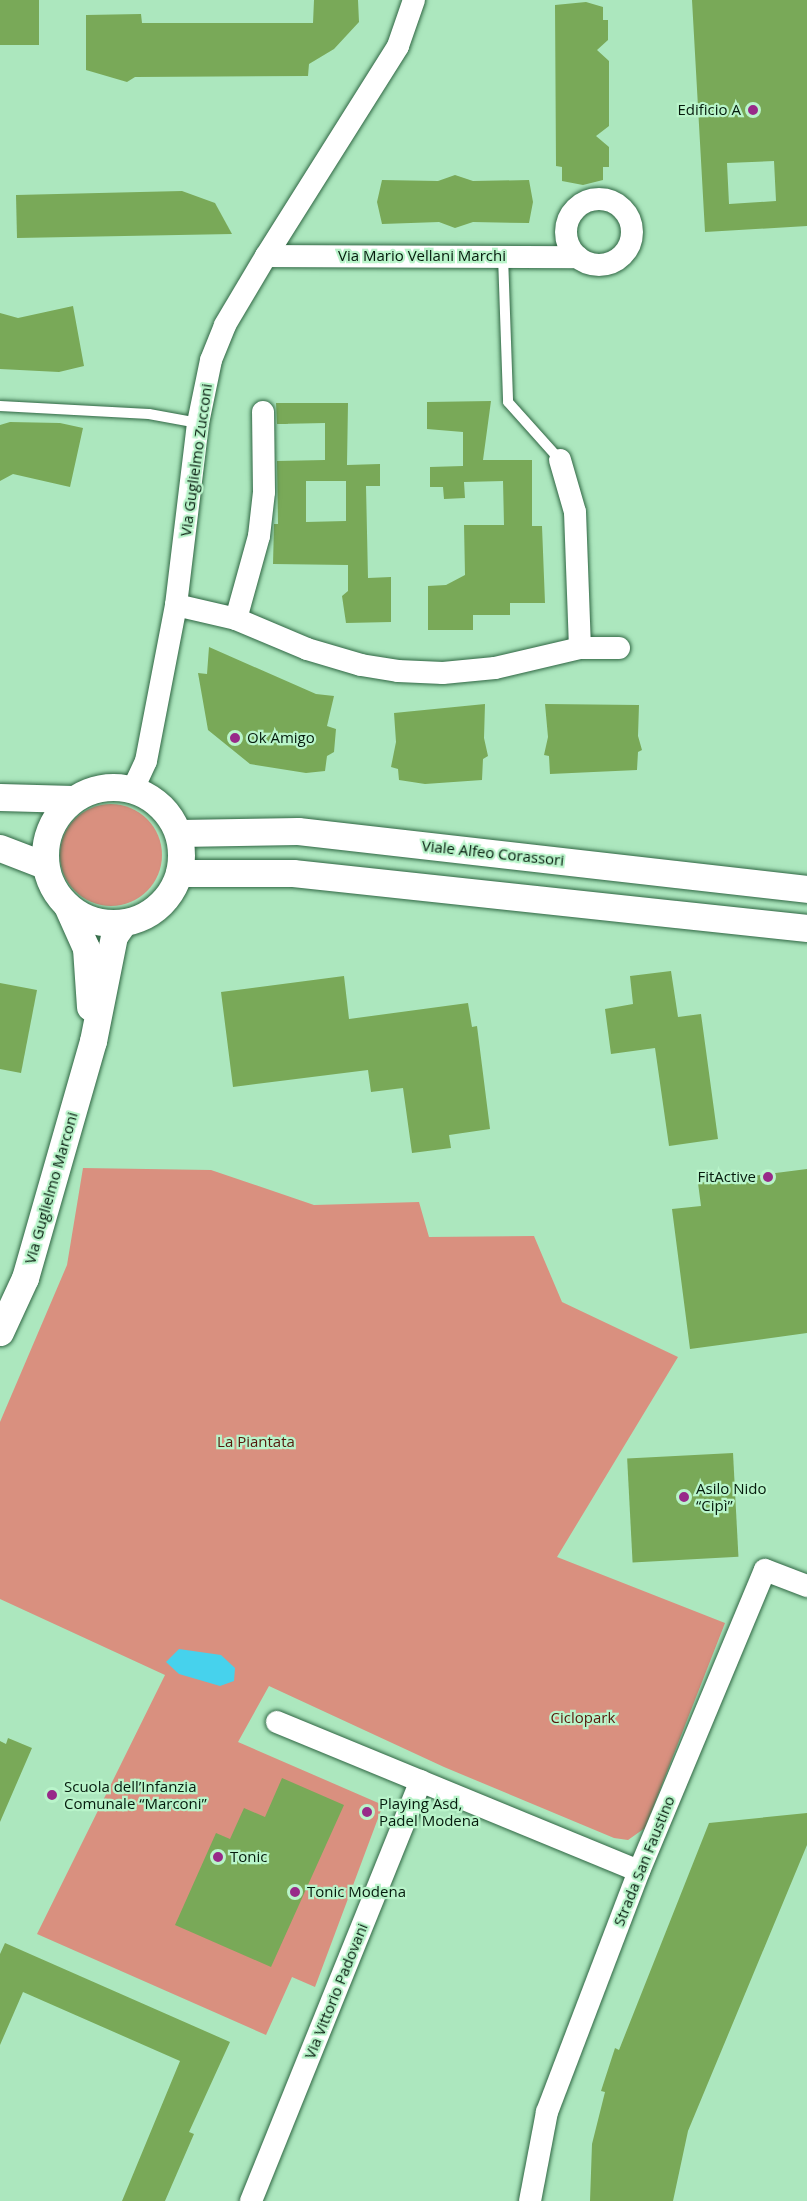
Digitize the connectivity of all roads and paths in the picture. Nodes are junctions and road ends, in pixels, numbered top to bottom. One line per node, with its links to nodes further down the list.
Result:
1 (414, 0): 2 (street, Via Guglielmo Zucconi)
2 (266, 256): 3 (street, Via Mario Vellani Marchi); 7 (street, Via Guglielmo Zucconi)
3 (503, 256): 4 (street, Via Mario Vellani Marchi); 8 (lane)
4 (578, 257)
5 (0, 406): 7 (lane)
6 (263, 412): 10 (street)
7 (198, 423): 9 (street, Via Guglielmo Zucconi)
8 (560, 460): 11 (street)
9 (176, 605): 10 (street); 13 (street, Via Guglielmo Zucconi)
10 (236, 619): 11 (street)
11 (580, 648): 12 (street)
12 (619, 648)
13 (133, 789): 15 (street); 16 (street)
14 (0, 797): 15 (street)
15 (73, 799): 18 (street)
16 (178, 834): 19 (street); 20 (street, Viale Alfeo Corassori)
17 (0, 848): 18 (street)
18 (44, 865): 21 (street)
19 (180, 873): 22 (street); 23 (street)
20 (807, 889)
21 (68, 908): 22 (street); 24 (street, Via Guglielmo Marconi)
22 (123, 923): 24 (street, Via Guglielmo Marconi)
23 (807, 928)
24 (93, 1041): 25 (street, Via Guglielmo Marconi)
25 (0, 1332)
26 (807, 1586): 29 (street, Strada San Faustino)
27 (277, 1722): 28 (street)
28 (421, 1781): 29 (street); 30 (street, Via Vittorio Padovani)
29 (639, 1871): 31 (street, Strada San Faustino)
30 (251, 2201)
31 (530, 2201)

